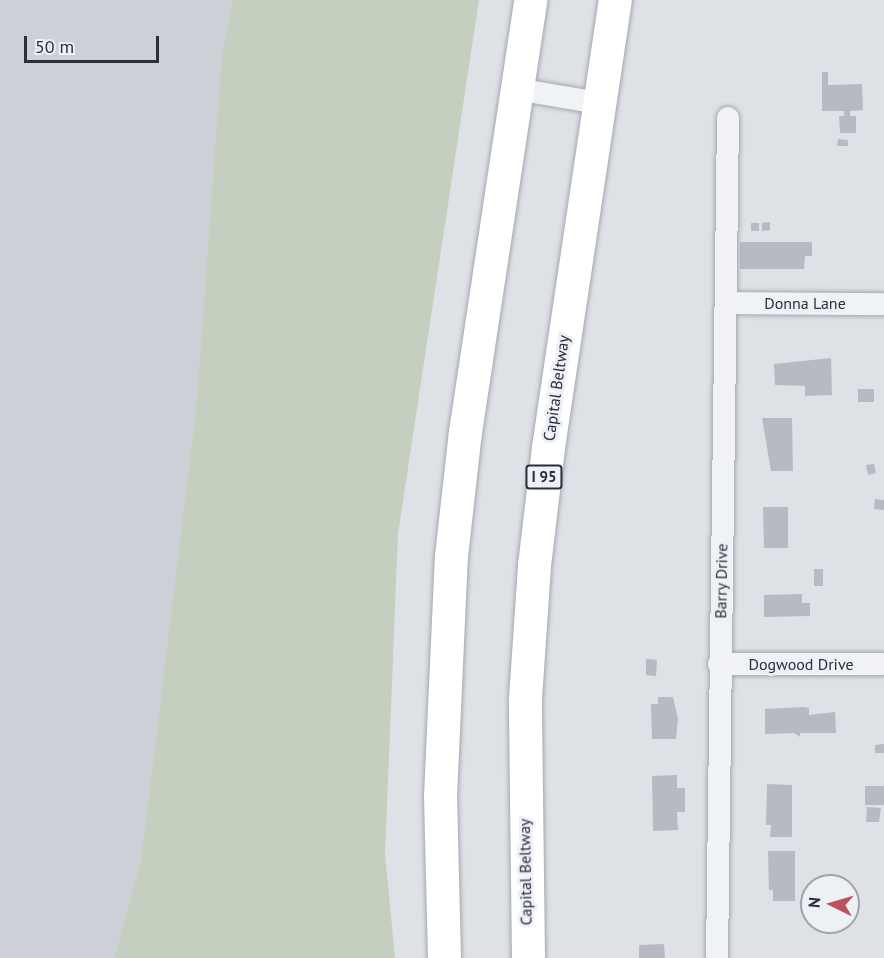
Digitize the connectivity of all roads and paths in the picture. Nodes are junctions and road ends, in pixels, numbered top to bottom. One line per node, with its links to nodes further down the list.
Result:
1 (530, 0): 3 (highway)
2 (615, 0): 4 (highway, Capital Beltway / I 95)
3 (516, 89): 4 (street); 10 (highway)
4 (599, 103): 11 (highway, Capital Beltway / I 95)
5 (728, 118): 6 (street, Barry Drive)
6 (726, 303): 7 (street, Donna Lane); 8 (street, Barry Drive)
7 (884, 304)
8 (719, 664): 9 (street, Dogwood Drive); 12 (street, Barry Drive)
9 (884, 664)
10 (444, 958)
11 (528, 958)
12 (717, 958)

